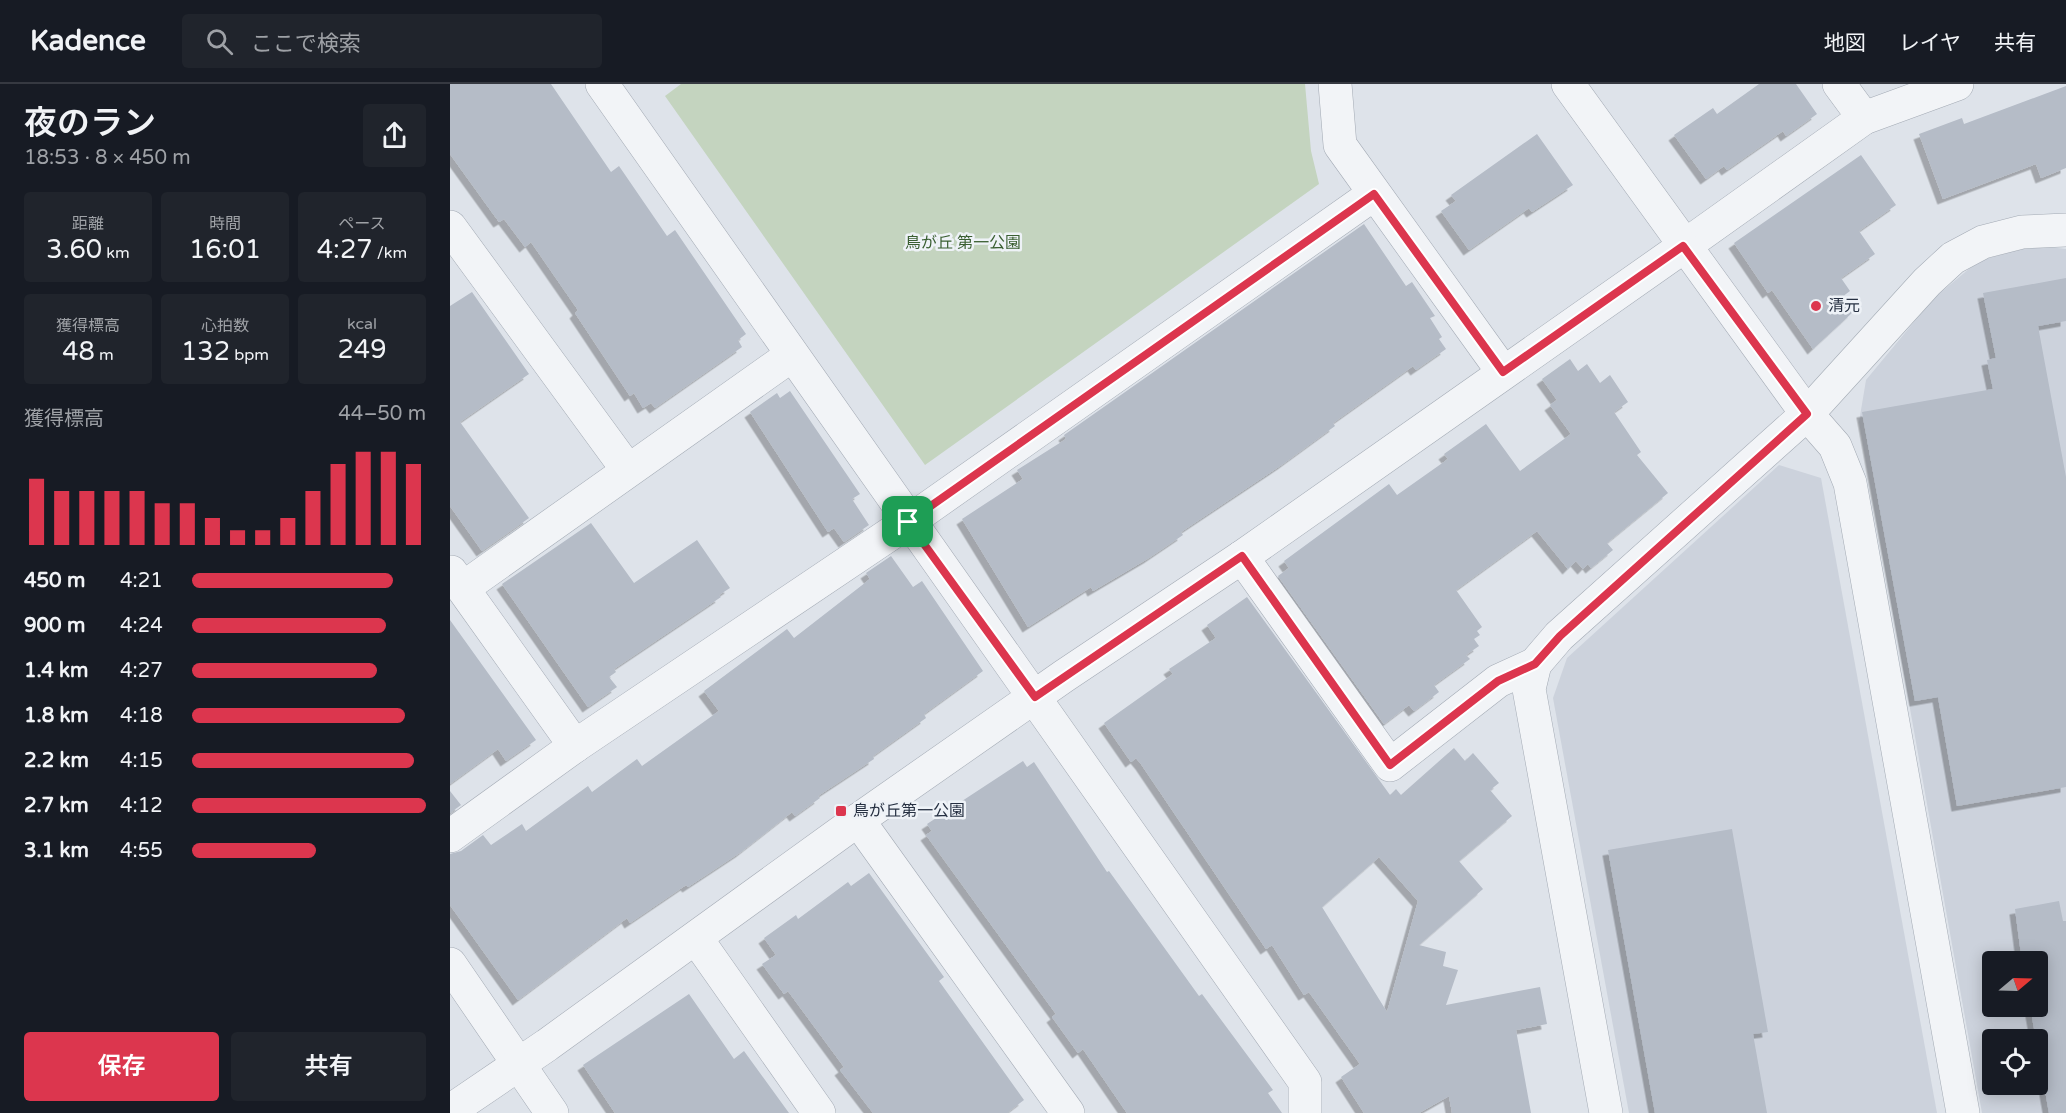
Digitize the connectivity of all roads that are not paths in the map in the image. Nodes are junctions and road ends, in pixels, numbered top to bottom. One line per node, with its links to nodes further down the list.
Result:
1 (1335, 84): 7 (street)
2 (1568, 84): 10 (street)
3 (1839, 84): 6 (street)
4 (1957, 84): 6 (street)
5 (609, 86): 11 (street)
6 (1864, 118): 10 (street)
7 (1374, 194): 12 (street); 15 (street)
8 (450, 226): 14 (street)
9 (2066, 230): 13 (street)
10 (1683, 246): 12 (street); 13 (street)
11 (792, 355): 14 (street); 15 (street)
12 (1503, 372): 16 (street)
13 (1807, 414): 18 (street); 32 (street)
14 (627, 469): 17 (street)
15 (908, 522): 19 (street); 20 (street)
16 (1242, 556): 18 (street); 19 (street)
17 (456, 579): 20 (street)
18 (1535, 664): 31 (street)
19 (1035, 697): 21 (street); 30 (street)
20 (575, 746): 22 (street)
21 (858, 820): 23 (street); 29 (street)
22 (450, 836)
23 (696, 938): 25 (street); 28 (street)
24 (450, 964): 25 (street)
25 (518, 1065): 26 (street); 27 (street)
26 (450, 1111)
27 (552, 1113)
28 (819, 1113)
29 (1068, 1113)
30 (1305, 1113)
31 (1606, 1113)
32 (1963, 1113)

